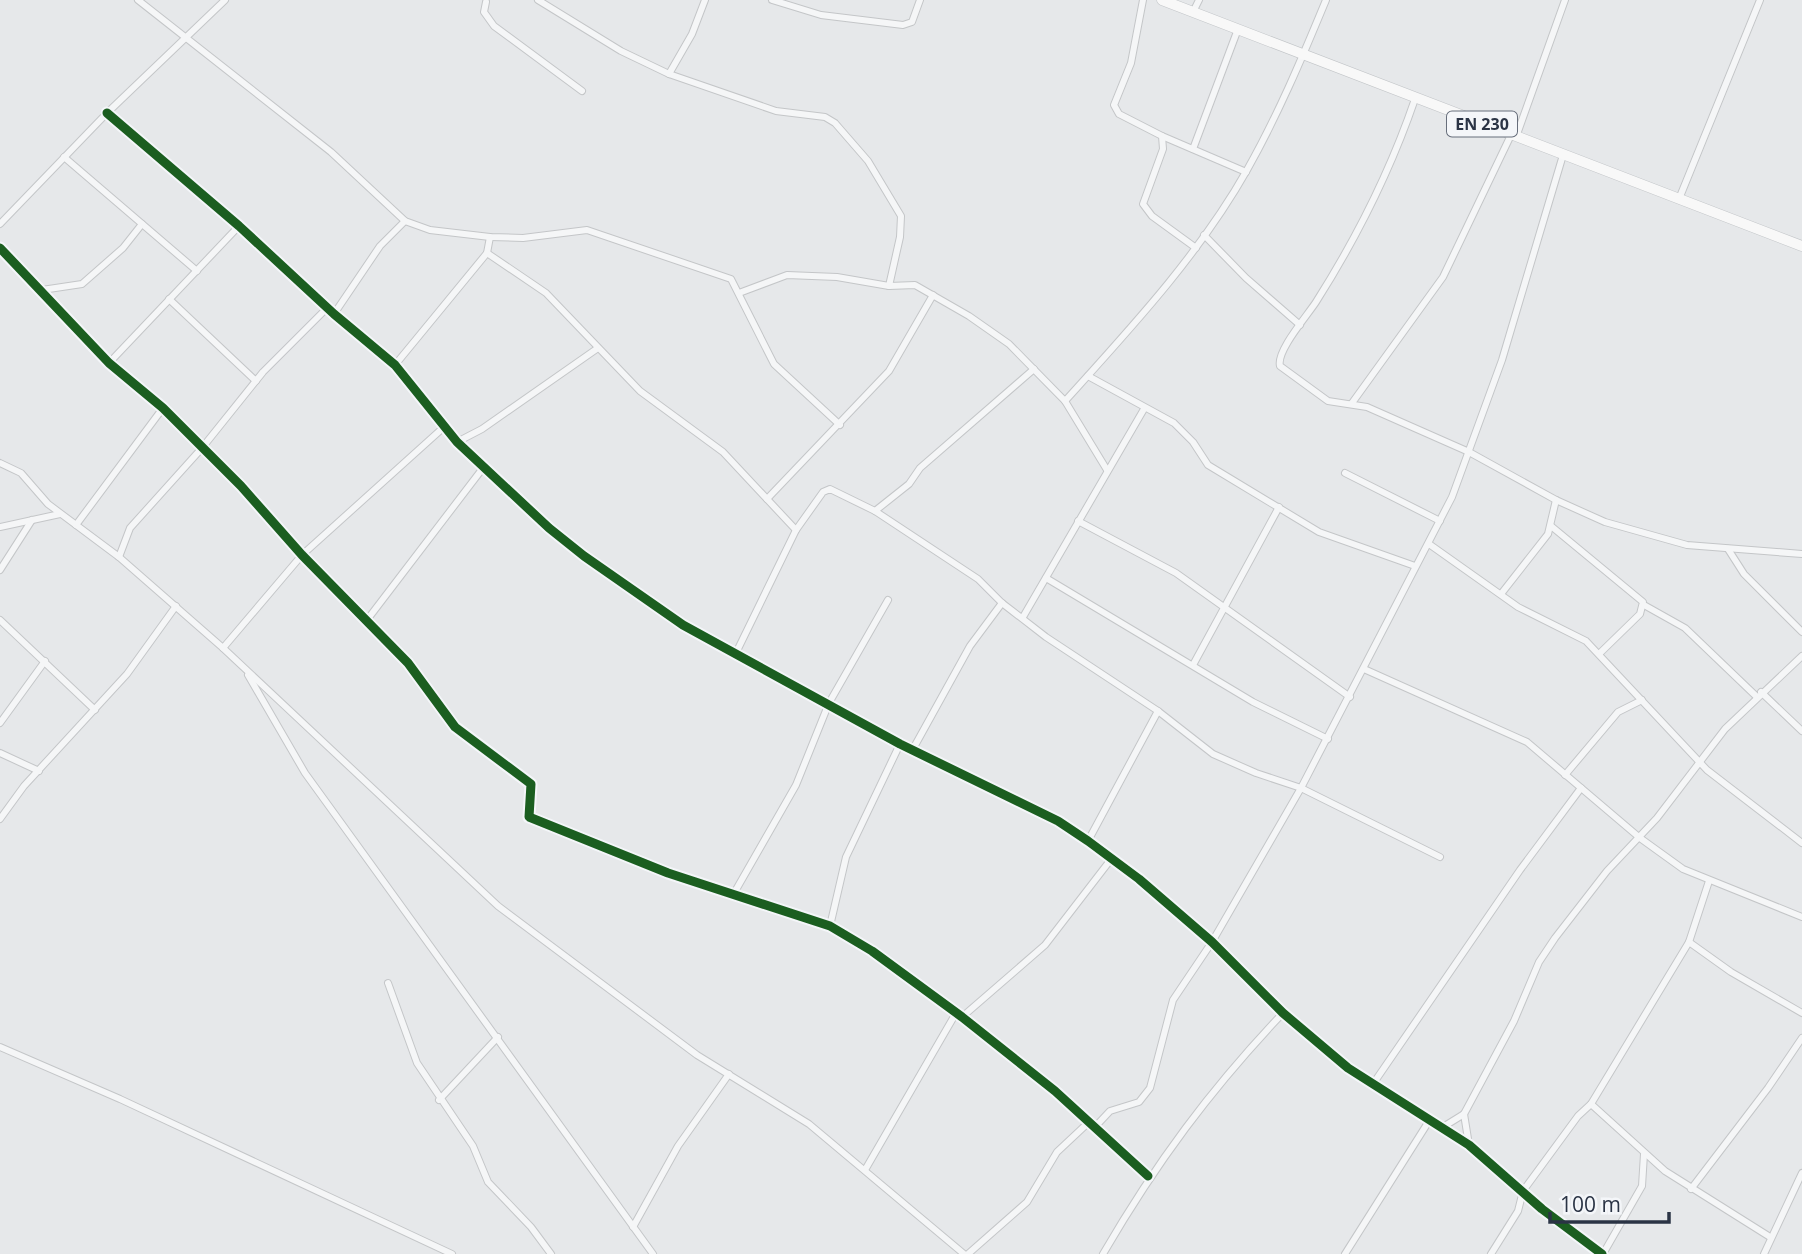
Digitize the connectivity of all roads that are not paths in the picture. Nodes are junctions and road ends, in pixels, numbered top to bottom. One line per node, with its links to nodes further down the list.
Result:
1 (138, 0): 16 (street)
2 (225, 0): 16 (street)
3 (538, 0): 18 (street)
4 (705, 0): 18 (street)
5 (772, 0): 6 (street)
6 (920, 0)
7 (1143, 0): 22 (street)
8 (1162, 0): 14 (main road, EN 230)
9 (1199, 0): 14 (street)
10 (1326, 0): 17 (street)
11 (1565, 0): 23 (street)
12 (1760, 0): 28 (street)
13 (488, 1): 19 (street)
14 (1193, 12): 15 (main road, EN 230)
15 (1238, 30): 17 (main road, EN 230); 24 (street)
16 (185, 37): 21 (street); 29 (street)
17 (1303, 55): 20 (main road, EN 230); 27 (street)
18 (669, 74): 40 (street)
19 (582, 91)
20 (1415, 99): 23 (main road, EN 230); 47 (street)
21 (107, 113): 26 (street); 32 (street)
22 (1162, 136): 24 (street); 37 (street)
23 (1514, 136): 25 (main road, EN 230); 55 (street)
24 (1193, 149): 27 (street)
25 (1563, 155): 28 (main road, EN 230); 62 (street)
26 (64, 158): 30 (street); 31 (street)
27 (1246, 172): 33 (street)
28 (1678, 199): 35 (main road, EN 230)
29 (405, 221): 34 (street); 46 (street)
30 (0, 224)
31 (142, 224): 39 (street); 41 (street)
32 (239, 226): 39 (street); 45 (street)
33 (1204, 235): 37 (street); 47 (street)
34 (490, 237): 38 (street); 42 (street)
35 (1802, 246)
36 (0, 248): 41 (street)
37 (1196, 248): 52 (street)
38 (487, 253): 48 (street); 50 (street)
39 (197, 271): 44 (street)
40 (889, 286): 42 (street); 43 (street)
41 (42, 290): 49 (street)
42 (739, 293): 58 (street)
43 (933, 295): 51 (street); 58 (street)
44 (169, 299): 49 (street); 53 (street)
45 (327, 308): 46 (street); 53 (street)
46 (334, 314): 50 (street)
47 (1300, 325): 55 (street)
48 (598, 348): 60 (street); 67 (street)
49 (109, 363): 56 (street)
50 (395, 365): 59 (street)
51 (1034, 369): 54 (street); 70 (street)
52 (1088, 376): 54 (street); 57 (street)
53 (256, 381): 61 (street)
54 (1065, 401): 65 (street)
55 (1352, 403): 62 (street)
56 (163, 408): 61 (street); 75 (street)
57 (1144, 409): 65 (street); 69 (street)
58 (840, 425): 67 (street)
59 (444, 428): 60 (street); 82 (street)
60 (457, 442): 64 (street)
61 (202, 448): 82 (street); 83 (street)
62 (1469, 452): 68 (street); 74 (street)
63 (0, 463): 71 (street)
64 (483, 468): 95 (street); 98 (street)
65 (1107, 470): 73 (street)
66 (1345, 473): 74 (street)
67 (767, 499): 78 (street)
68 (1556, 500): 76 (street); 80 (street)
69 (1279, 507): 84 (street); 92 (street)
70 (874, 511): 78 (street); 89 (street)
71 (60, 514): 72 (street); 75 (street)
72 (32, 520): 77 (street); 85 (street)
73 (1078, 521): 86 (street); 92 (street)
74 (1440, 521): 79 (street)
75 (76, 525): 83 (street)
76 (1551, 526): 87 (street); 90 (street)
77 (0, 527)
78 (796, 530): 98 (street)
79 (1429, 544): 84 (street); 87 (street)
80 (1728, 549): 81 (street); 96 (street)
81 (1802, 554)
82 (302, 555): 95 (street); 97 (street)
83 (119, 557): 91 (street)
84 (1415, 566): 104 (street)
85 (0, 570)
86 (1046, 578): 93 (street); 102 (street)
87 (1501, 594): 99 (street)
88 (888, 600): 108 (street)
89 (1002, 603): 93 (street); 115 (street)
90 (1644, 605): 99 (street); 105 (street)
91 (176, 606): 97 (street); 109 (street)
92 (1222, 608): 102 (street); 106 (street)
93 (1023, 617): 110 (street)
94 (0, 620): 101 (street)
95 (367, 620): 129 (street)
96 (1802, 632)
97 (223, 648): 103 (street)
98 (736, 653): 108 (street)
99 (1599, 654): 107 (street)
100 (1802, 656): 105 (street)
101 (45, 661): 109 (street); 111 (street)
102 (1193, 665): 113 (street)
103 (243, 668): 138 (street); 141 (street)
104 (1364, 669): 106 (street); 119 (street)
105 (1759, 694): 112 (street); 117 (street)
106 (1350, 696): 113 (street)
107 (1642, 700): 117 (street); 119 (street)
108 (829, 703): 114 (street); 129 (street)
109 (95, 710): 118 (street)
110 (1158, 711): 121 (street); 124 (street)
111 (0, 723)
112 (1802, 731)
113 (1328, 739): 121 (street)
114 (900, 744): 115 (street); 131 (street)
115 (913, 749): 124 (street)
116 (0, 753): 118 (street)
117 (1699, 761): 123 (street); 125 (street)
118 (39, 771): 122 (street)
119 (1565, 775): 120 (street)
120 (1581, 788): 123 (street); 142 (street)
121 (1301, 789): 127 (street); 132 (street)
122 (0, 819)
123 (1640, 838): 128 (street); 145 (street)
124 (1088, 841): 126 (street)
125 (1802, 844)
126 (1112, 858): 132 (street); 137 (street)
127 (1440, 858)
128 (1709, 881): 130 (street); 133 (street)
129 (733, 895): 131 (street)
130 (1802, 917)
131 (830, 926): 137 (street)
132 (1212, 942): 135 (street); 147 (street)
133 (1689, 942): 136 (street); 144 (street)
134 (388, 983): 143 (street)
135 (1283, 1013): 142 (street); 153 (street)
136 (1802, 1013)
137 (959, 1015): 147 (street); 151 (street)
138 (498, 1037): 143 (street); 156 (street)
139 (1802, 1038): 154 (street)
140 (0, 1047): 158 (street)
141 (729, 1074): 151 (street); 156 (street)
142 (1373, 1084): 146 (street)
143 (439, 1100): 159 (street)
144 (1591, 1104): 150 (street); 155 (street)
145 (1464, 1114): 148 (street); 149 (street)
146 (1429, 1121): 148 (street); 163 (street)
147 (1092, 1125): 153 (street); 161 (street)
148 (1443, 1127): 149 (street)
149 (1469, 1145): 155 (street)
150 (1644, 1154): 154 (street); 165 (street)
151 (865, 1170): 161 (street)
152 (1802, 1173): 157 (street)
153 (1149, 1176): 162 (street)
154 (1691, 1189): 157 (street)
155 (1523, 1191): 164 (street); 165 (street)
156 (633, 1227): 160 (street)
157 (1770, 1237): 166 (street)
158 (452, 1254)
159 (551, 1254)
160 (653, 1254)
161 (966, 1254)
162 (1102, 1254)
163 (1345, 1254)
164 (1492, 1254)
165 (1602, 1254)
166 (1764, 1254)

